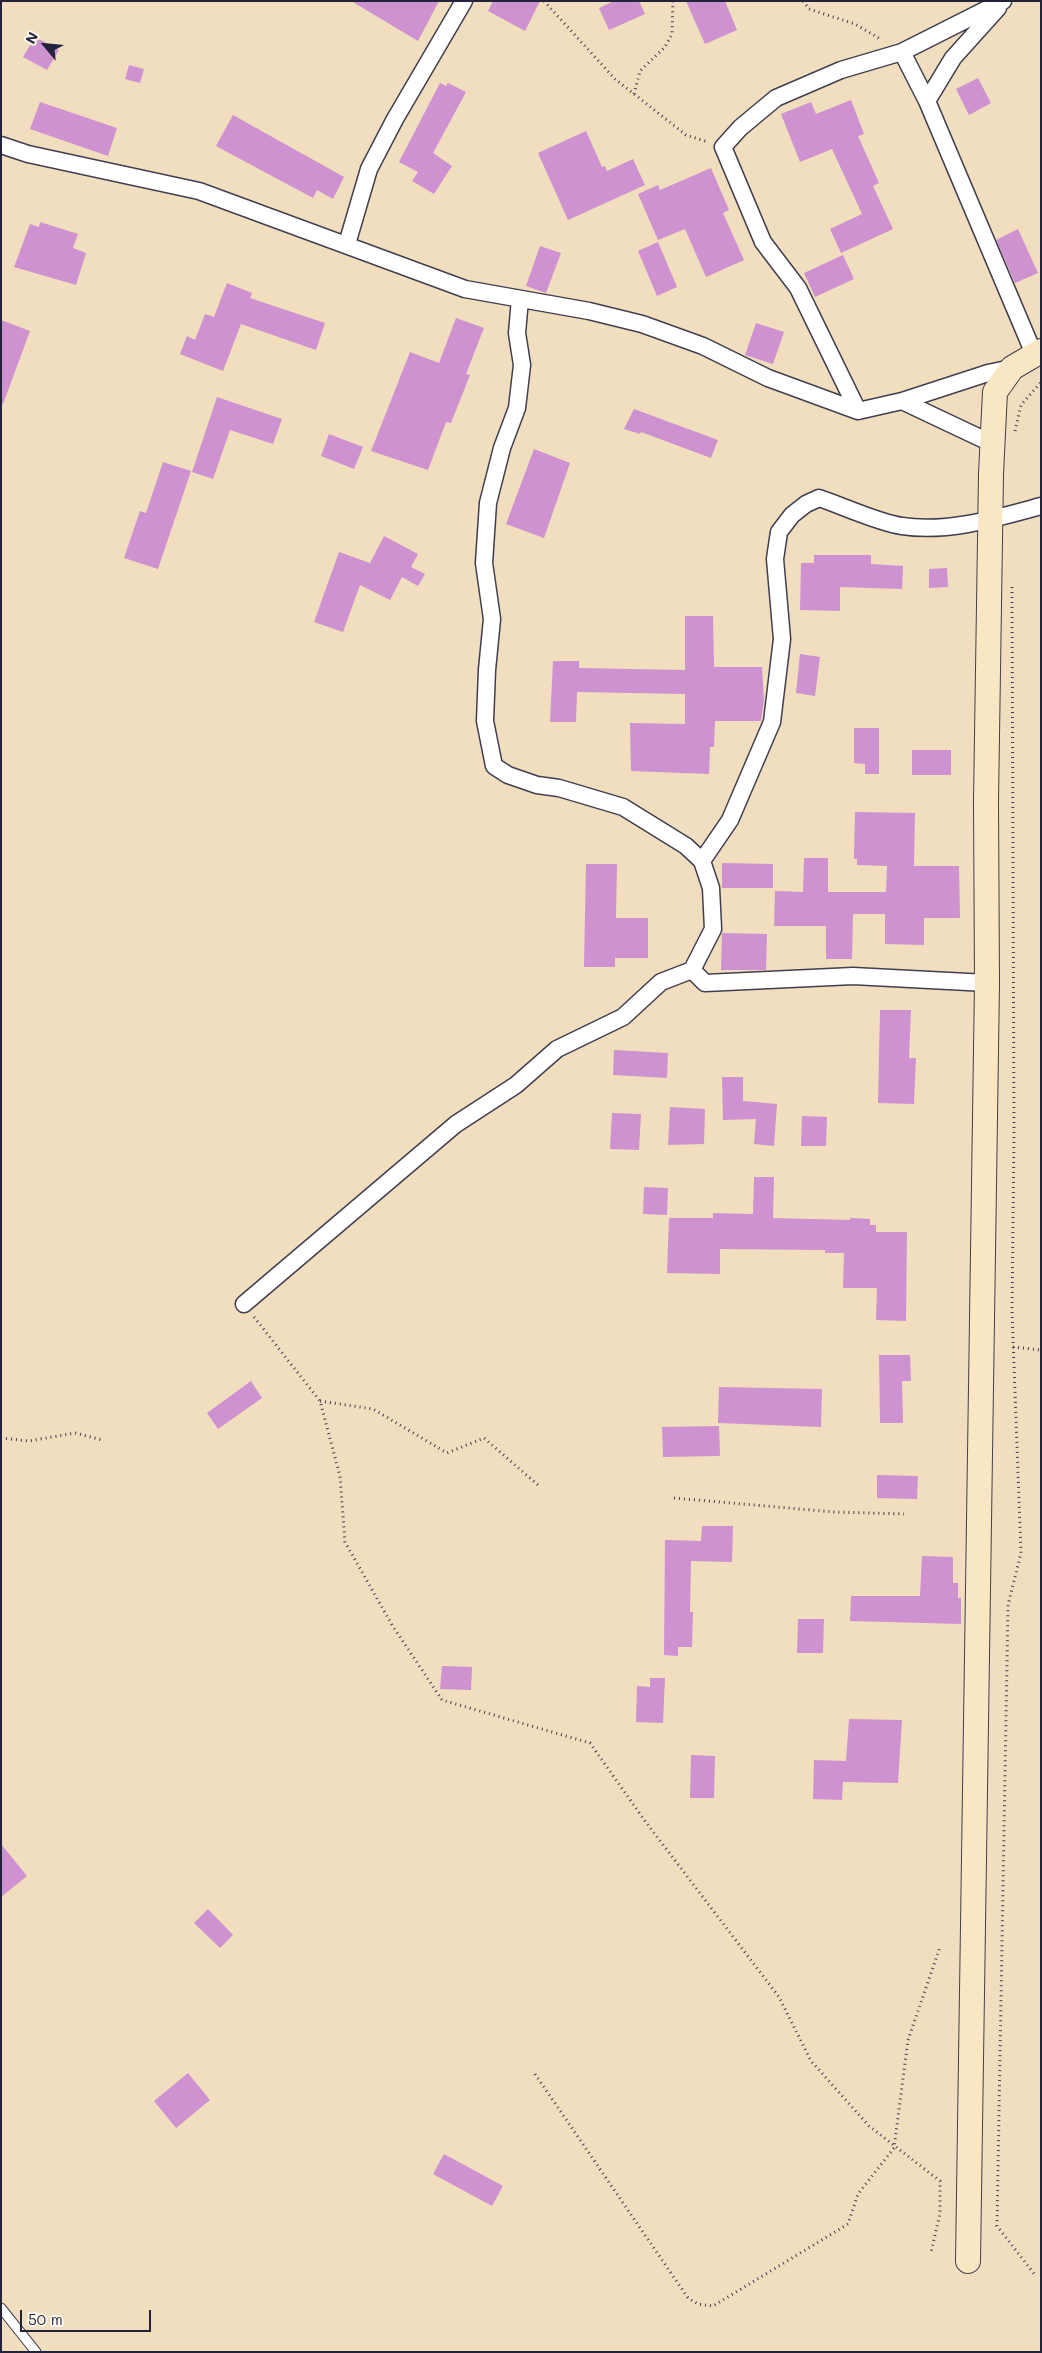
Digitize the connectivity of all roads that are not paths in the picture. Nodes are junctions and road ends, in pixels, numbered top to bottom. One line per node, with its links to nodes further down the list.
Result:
1 (464, 1): 6 (street)
2 (1004, 1): 3 (street); 4 (street)
3 (902, 52): 4 (street); 11 (street)
4 (927, 101): 8 (street)
5 (1, 145): 6 (street)
6 (347, 244): 7 (street)
7 (520, 299): 11 (street); 15 (street)
8 (1037, 352): 9 (street)
9 (1012, 368): 10 (street); 12 (street)
10 (902, 401): 11 (street); 12 (street)
11 (858, 411)
12 (1003, 441): 14 (street)
13 (1041, 506): 14 (street)
14 (990, 520): 15 (street); 17 (street)
15 (702, 861): 16 (street)
16 (692, 970): 17 (street); 18 (street)
17 (987, 983): 19 (street)
18 (244, 1304)
19 (968, 2261)
20 (1, 2308): 21 (lane)
21 (36, 2352)

